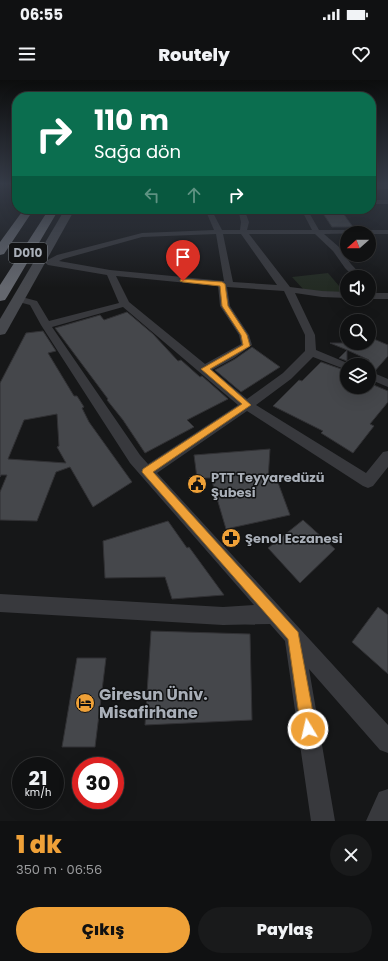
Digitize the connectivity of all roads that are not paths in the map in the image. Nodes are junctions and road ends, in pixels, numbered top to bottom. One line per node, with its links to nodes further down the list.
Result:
1 (24, 219): 13 (highway)
2 (33, 219): 13 (highway, D010)
3 (48, 219): 24 (highway, D010)
4 (65, 219): 14 (street)
5 (213, 219): 8 (street)
6 (244, 219): 9 (street)
7 (309, 219): 10 (street)
8 (219, 232): 9 (street); 12 (street); 19 (street)
9 (243, 232): 10 (street); 20 (street)
10 (317, 232): 11 (street); 17 (street)
11 (388, 232)
12 (79, 252): 15 (street); 16 (street)
13 (4, 256)
14 (40, 262): 15 (street); 25 (street)
15 (53, 262): 16 (street)
16 (69, 266): 18 (street)
17 (352, 270)
18 (110, 273): 19 (street); 26 (street)
19 (226, 284): 20 (street); 31 (street)
20 (289, 291): 21 (street); 29 (street)
21 (340, 295)
22 (376, 296): 23 (street)
23 (388, 296)
24 (0, 297)
25 (18, 299): 27 (street); 28 (street)
26 (125, 304): 27 (street); 31 (street)
27 (46, 325): 36 (street)
28 (0, 331)
29 (311, 352): 30 (street); 34 (street)
30 (340, 363)
31 (205, 369): 34 (street)
32 (376, 378): 33 (street)
33 (388, 382)
34 (247, 405): 35 (street); 36 (street)
35 (388, 456)
36 (147, 472): 38 (street)
37 (0, 603): 38 (street)
38 (274, 614): 39 (street)
39 (294, 636): 40 (street); 42 (street)
40 (388, 742)
41 (388, 801): 43 (street)
42 (323, 821)
43 (378, 821)

